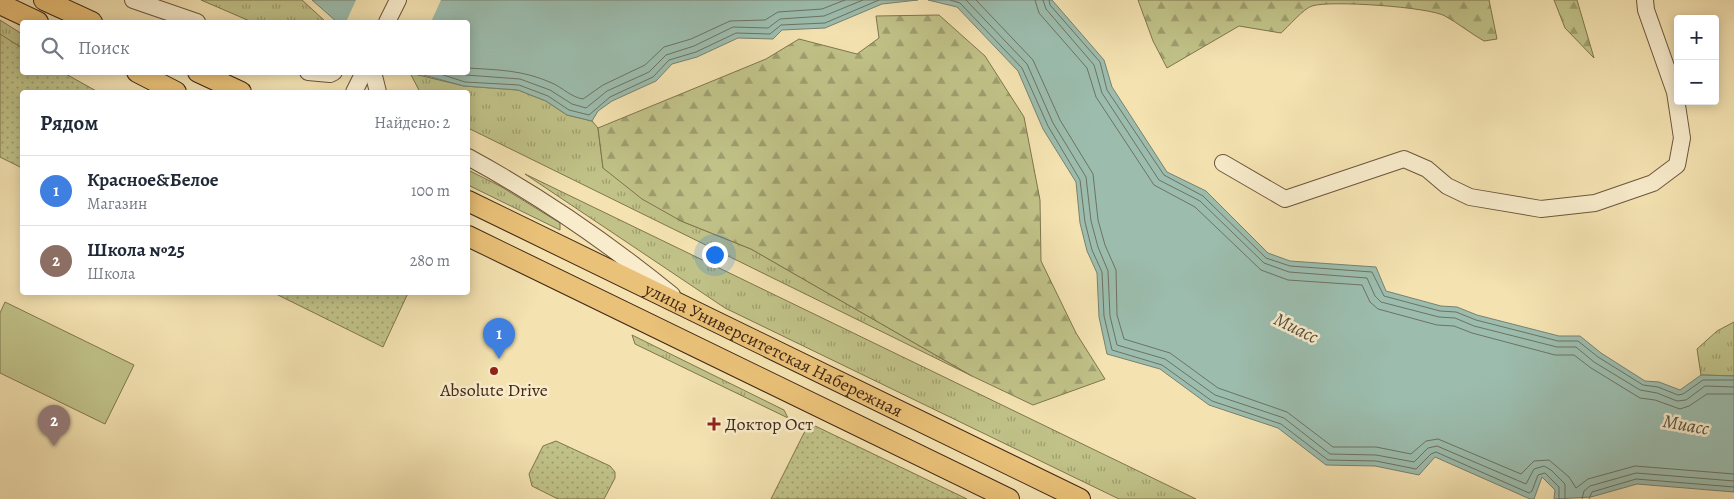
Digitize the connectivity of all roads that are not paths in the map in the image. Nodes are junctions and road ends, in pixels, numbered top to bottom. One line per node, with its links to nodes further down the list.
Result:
1 (44, 0): 7 (main road)
2 (133, 0): 8 (street)
3 (398, 0): 9 (street)
4 (1645, 0): 19 (street)
5 (0, 4): 6 (main road)
6 (34, 20)
7 (88, 20)
8 (192, 20)
9 (389, 20)
10 (143, 75): 14 (main road)
11 (204, 75): 15 (main road)
12 (362, 75): 16 (street)
13 (374, 75): 17 (street)
14 (172, 90)
15 (237, 90)
16 (355, 90)
17 (378, 90)
18 (470, 158): 22 (street)
19 (1223, 163)
20 (470, 202): 22 (main road, улица Университетская Набережная)
21 (470, 237): 23 (main road, улица Университетская Набережная)
22 (691, 310): 24 (main road, улица Университетская Набережная)
23 (1009, 499)
24 (1080, 499)

